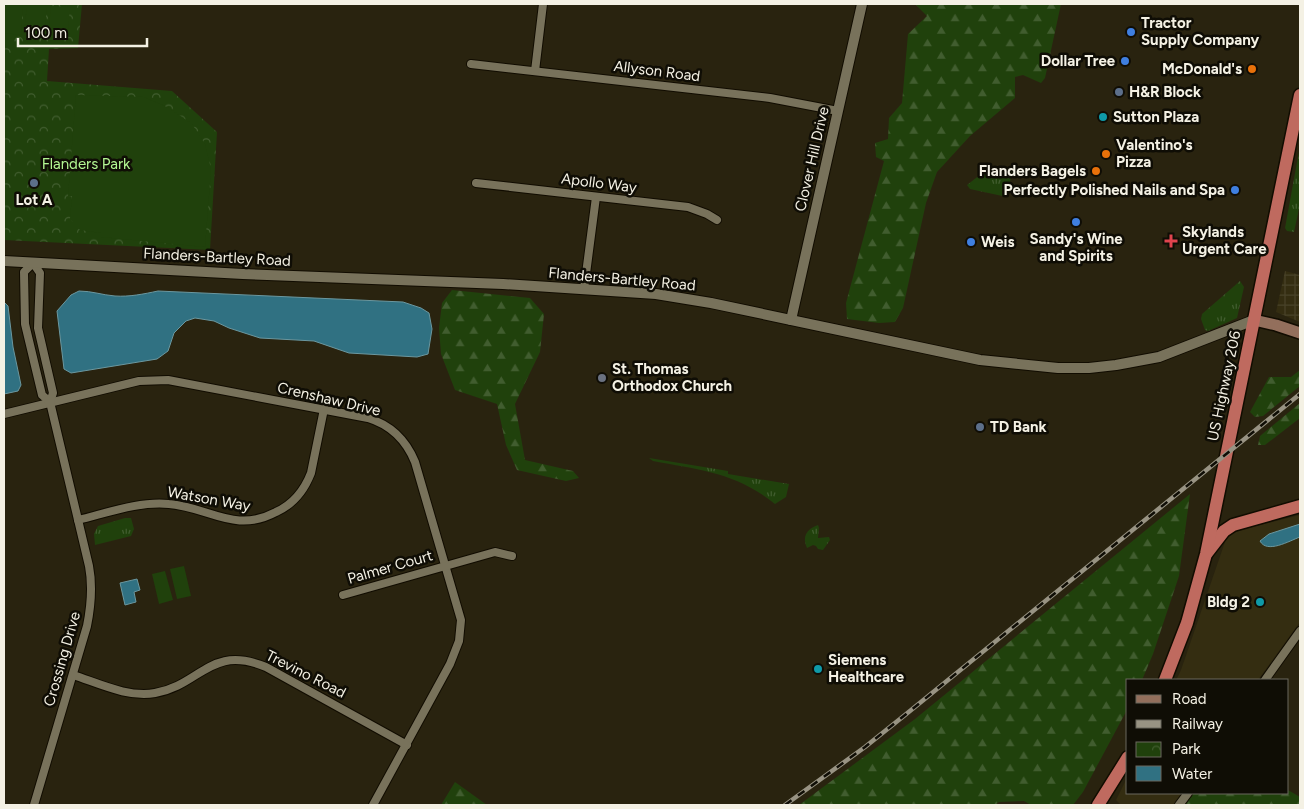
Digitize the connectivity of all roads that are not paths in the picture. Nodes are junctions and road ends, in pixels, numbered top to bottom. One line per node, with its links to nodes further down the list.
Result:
1 (543, 4): 4 (street)
2 (862, 4): 6 (street, Clover Hill Drive)
3 (471, 64): 4 (street, Allyson Road)
4 (535, 71): 6 (street, Allyson Road)
5 (1300, 95): 14 (highway, US Highway 206)
6 (838, 111): 13 (street, Clover Hill Drive)
7 (476, 183): 8 (street, Apollo Way)
8 (596, 197): 9 (street, Apollo Way); 12 (street)
9 (718, 220)
10 (4, 261): 11 (street, Flanders-Bartley Road)
11 (33, 263): 12 (street, Flanders-Bartley Road); 16 (street, Crossing Drive); 16 (street, Crossing Drive)
12 (584, 289): 13 (street, Flanders-Bartley Road)
13 (791, 320): 14 (street, Flanders-Bartley Road)
14 (1254, 320): 15 (main road); 21 (highway, US Highway 206)
15 (1300, 333)
16 (50, 402): 17 (street, Crenshaw Drive); 18 (street, Crenshaw Drive); 20 (street, Crossing Drive)
17 (324, 410): 20 (street, Watson Way); 23 (street, Crenshaw Drive)
18 (4, 414)
19 (1300, 506): 21 (highway)
20 (78, 520): 26 (street, Crossing Drive)
21 (1206, 554): 27 (highway, US Highway 206)
22 (512, 556): 23 (street, Palmer Court)
23 (446, 565): 24 (street, Palmer Court); 29 (street, Crenshaw Drive)
24 (343, 595)
25 (1300, 631): 28 (street)
26 (73, 675): 29 (street, Trevino Road); 32 (street, Crossing Drive)
27 (1165, 679)
28 (1266, 679)
29 (407, 745): 33 (street, Crenshaw Drive)
30 (1126, 760): 34 (highway)
31 (1187, 794): 35 (street)
32 (34, 805)
33 (373, 805)
34 (1098, 805)
35 (1179, 805)

